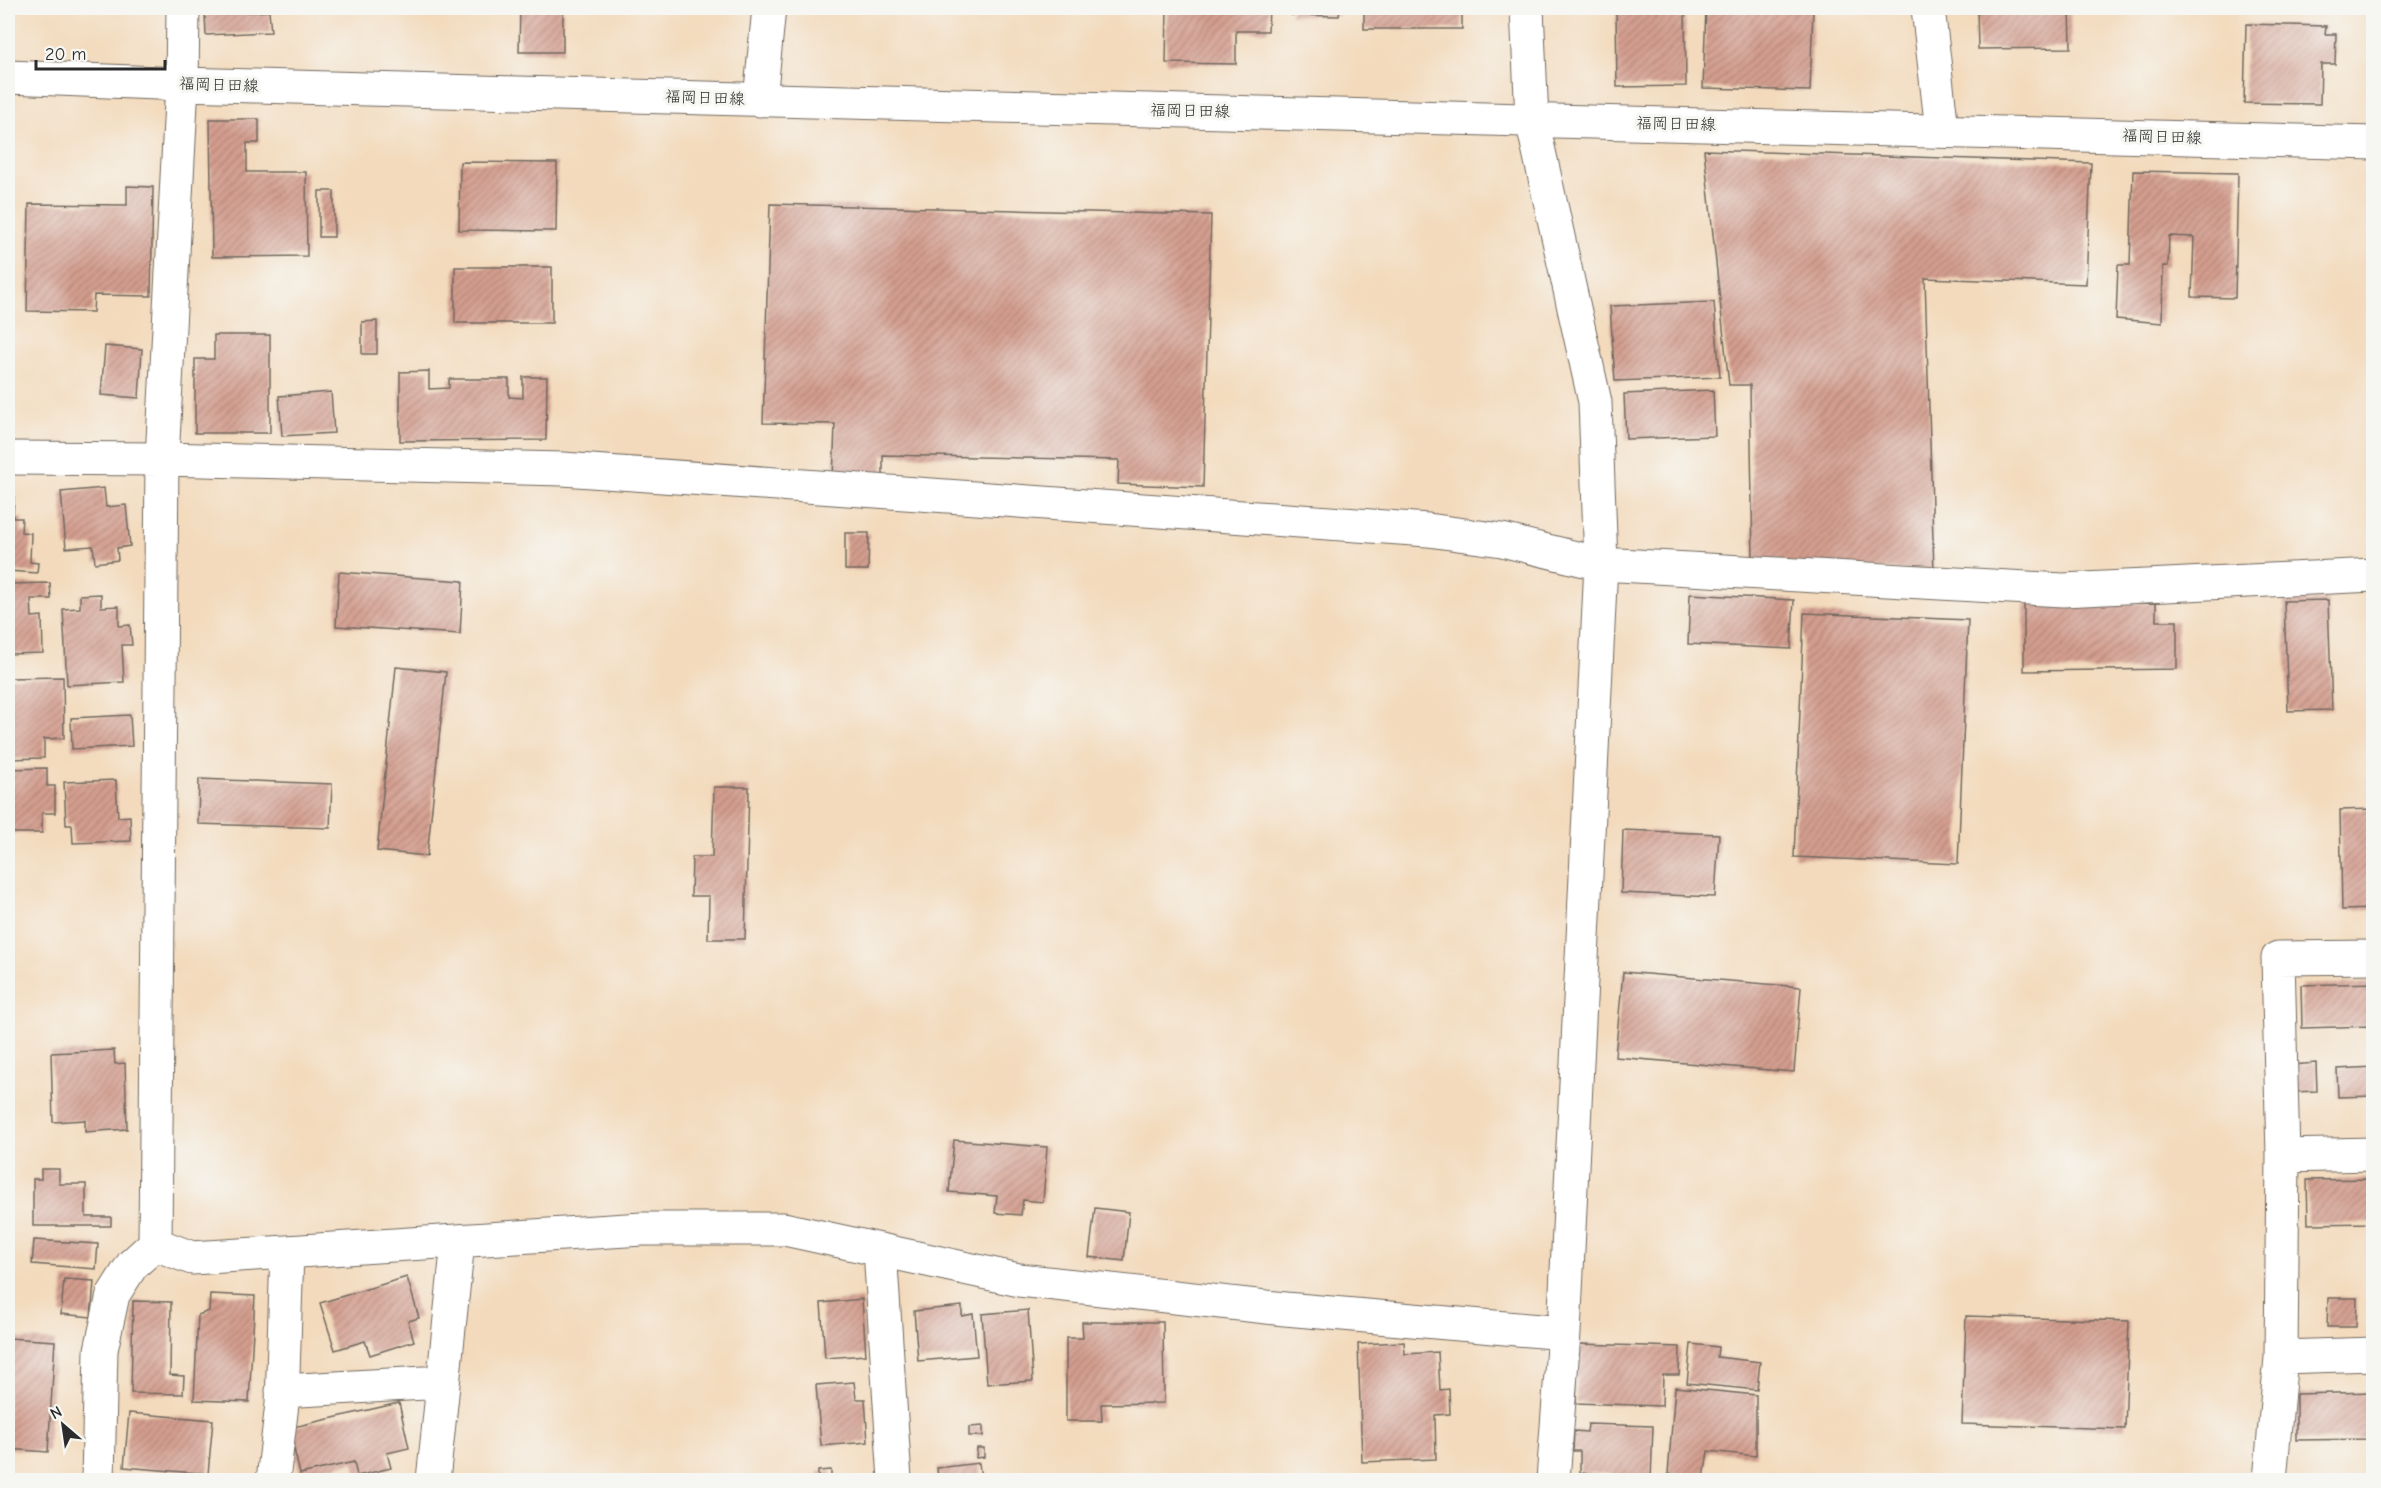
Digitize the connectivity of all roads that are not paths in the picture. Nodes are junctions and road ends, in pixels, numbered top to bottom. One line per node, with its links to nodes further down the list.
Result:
1 (183, 8): 6 (street)
2 (769, 8): 7 (street)
3 (1527, 8): 8 (street)
4 (1928, 8): 9 (street)
5 (8, 77): 6 (street, 福岡日田線)
6 (182, 84): 7 (street, 福岡日田線); 12 (street)
7 (760, 100): 8 (street, 福岡日田線)
8 (1532, 120): 9 (street, 福岡日田線); 13 (street)
9 (1942, 130): 10 (street, 福岡日田線)
10 (2373, 143)
11 (8, 458): 12 (street)
12 (162, 459): 13 (street); 19 (street)
13 (1601, 564): 14 (street); 22 (street)
14 (2373, 575)
15 (2373, 957): 17 (street)
16 (2373, 1154): 17 (street)
17 (2283, 1156): 24 (street)
18 (458, 1242): 20 (street); 21 (street); 25 (street)
19 (155, 1244): 21 (street); 27 (street)
20 (880, 1250): 22 (street); 30 (street)
21 (287, 1252): 26 (street)
22 (1564, 1333): 31 (street)
23 (2373, 1354): 24 (street)
24 (2281, 1357): 32 (street)
25 (443, 1382): 26 (street); 29 (street)
26 (282, 1391): 28 (street)
27 (98, 1480)
28 (273, 1480)
29 (433, 1480)
30 (895, 1480)
31 (1553, 1480)
32 (2270, 1480)

